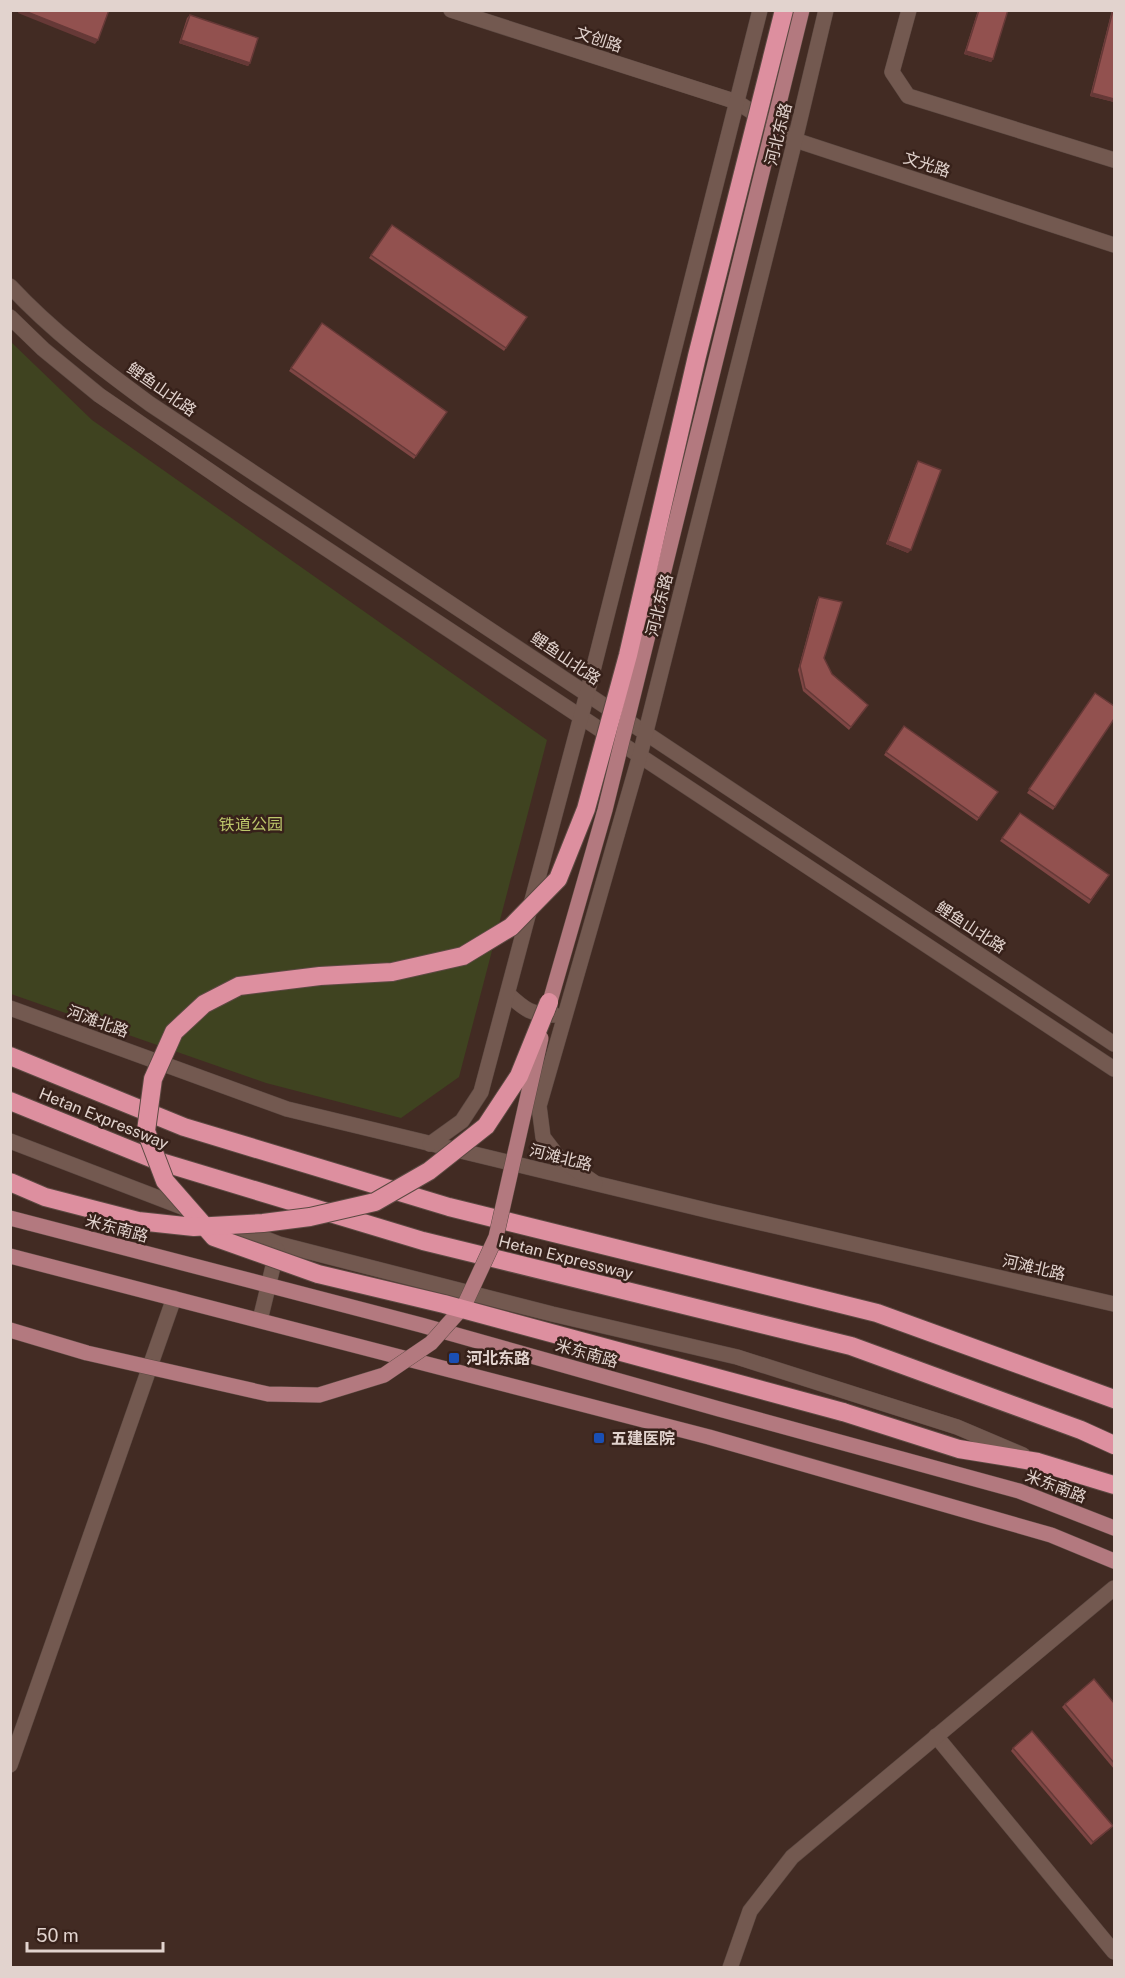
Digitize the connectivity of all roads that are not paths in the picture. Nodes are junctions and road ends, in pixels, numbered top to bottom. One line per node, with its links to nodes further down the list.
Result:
1 (451, 10): 7 (main road, 文创路)
2 (760, 10): 7 (main road)
3 (784, 10): 39 (highway, bridge)
4 (802, 10): 18 (main road, bridge)
5 (826, 10): 8 (main road, 河北东路)
6 (909, 10): 9 (main road)
7 (736, 102): 8 (main road, 文光路); 13 (main road)
8 (795, 140): 10 (main road, 文光路); 15 (main road, 河北东路)
9 (1114, 160)
10 (1114, 245)
11 (10, 286): 13 (main road, 鲤鱼山北路)
12 (10, 317): 14 (main road)
13 (587, 694): 14 (main road); 15 (main road, 鲤鱼山北路)
14 (581, 717): 16 (main road); 17 (main road)
15 (646, 734): 16 (main road, 河北东路); 21 (main road, 鲤鱼山北路)
16 (640, 755): 20 (main road, 河北东路); 23 (main road)
17 (508, 994): 20 (main road); 26 (main road)
18 (549, 1002): 27 (highway, bridge); 36 (main road, bridge)
19 (10, 1008): 26 (main road, 河滩北路)
20 (566, 1012): 28 (main road, 河北东路)
21 (1114, 1044)
22 (10, 1056): 37 (highway, Hetan Expressway)
23 (1114, 1069)
24 (10, 1101): 38 (highway, Hetan Expressway)
25 (10, 1141): 30 (main road)
26 (430, 1144): 28 (main road, 河滩北路)
27 (10, 1182)
28 (595, 1183): 34 (main road, 河滩北路)
29 (10, 1218): 32 (main road, 米东南路)
30 (279, 1244): 32 (main road); 39 (main road)
31 (10, 1257): 33 (main road)
32 (268, 1286): 35 (main road); 41 (main road, 米东南路)
33 (174, 1298): 35 (main road); 45 (main road)
34 (1114, 1304)
35 (260, 1320): 42 (main road)
36 (10, 1330)
37 (1114, 1399)
38 (1114, 1445)
39 (1038, 1462): 40 (highway)
40 (1114, 1485)
41 (1114, 1528)
42 (1114, 1561)
43 (1114, 1588): 44 (main road)
44 (936, 1736): 46 (main road); 47 (main road)
45 (10, 1765)
46 (1114, 1952)
47 (730, 1968)

